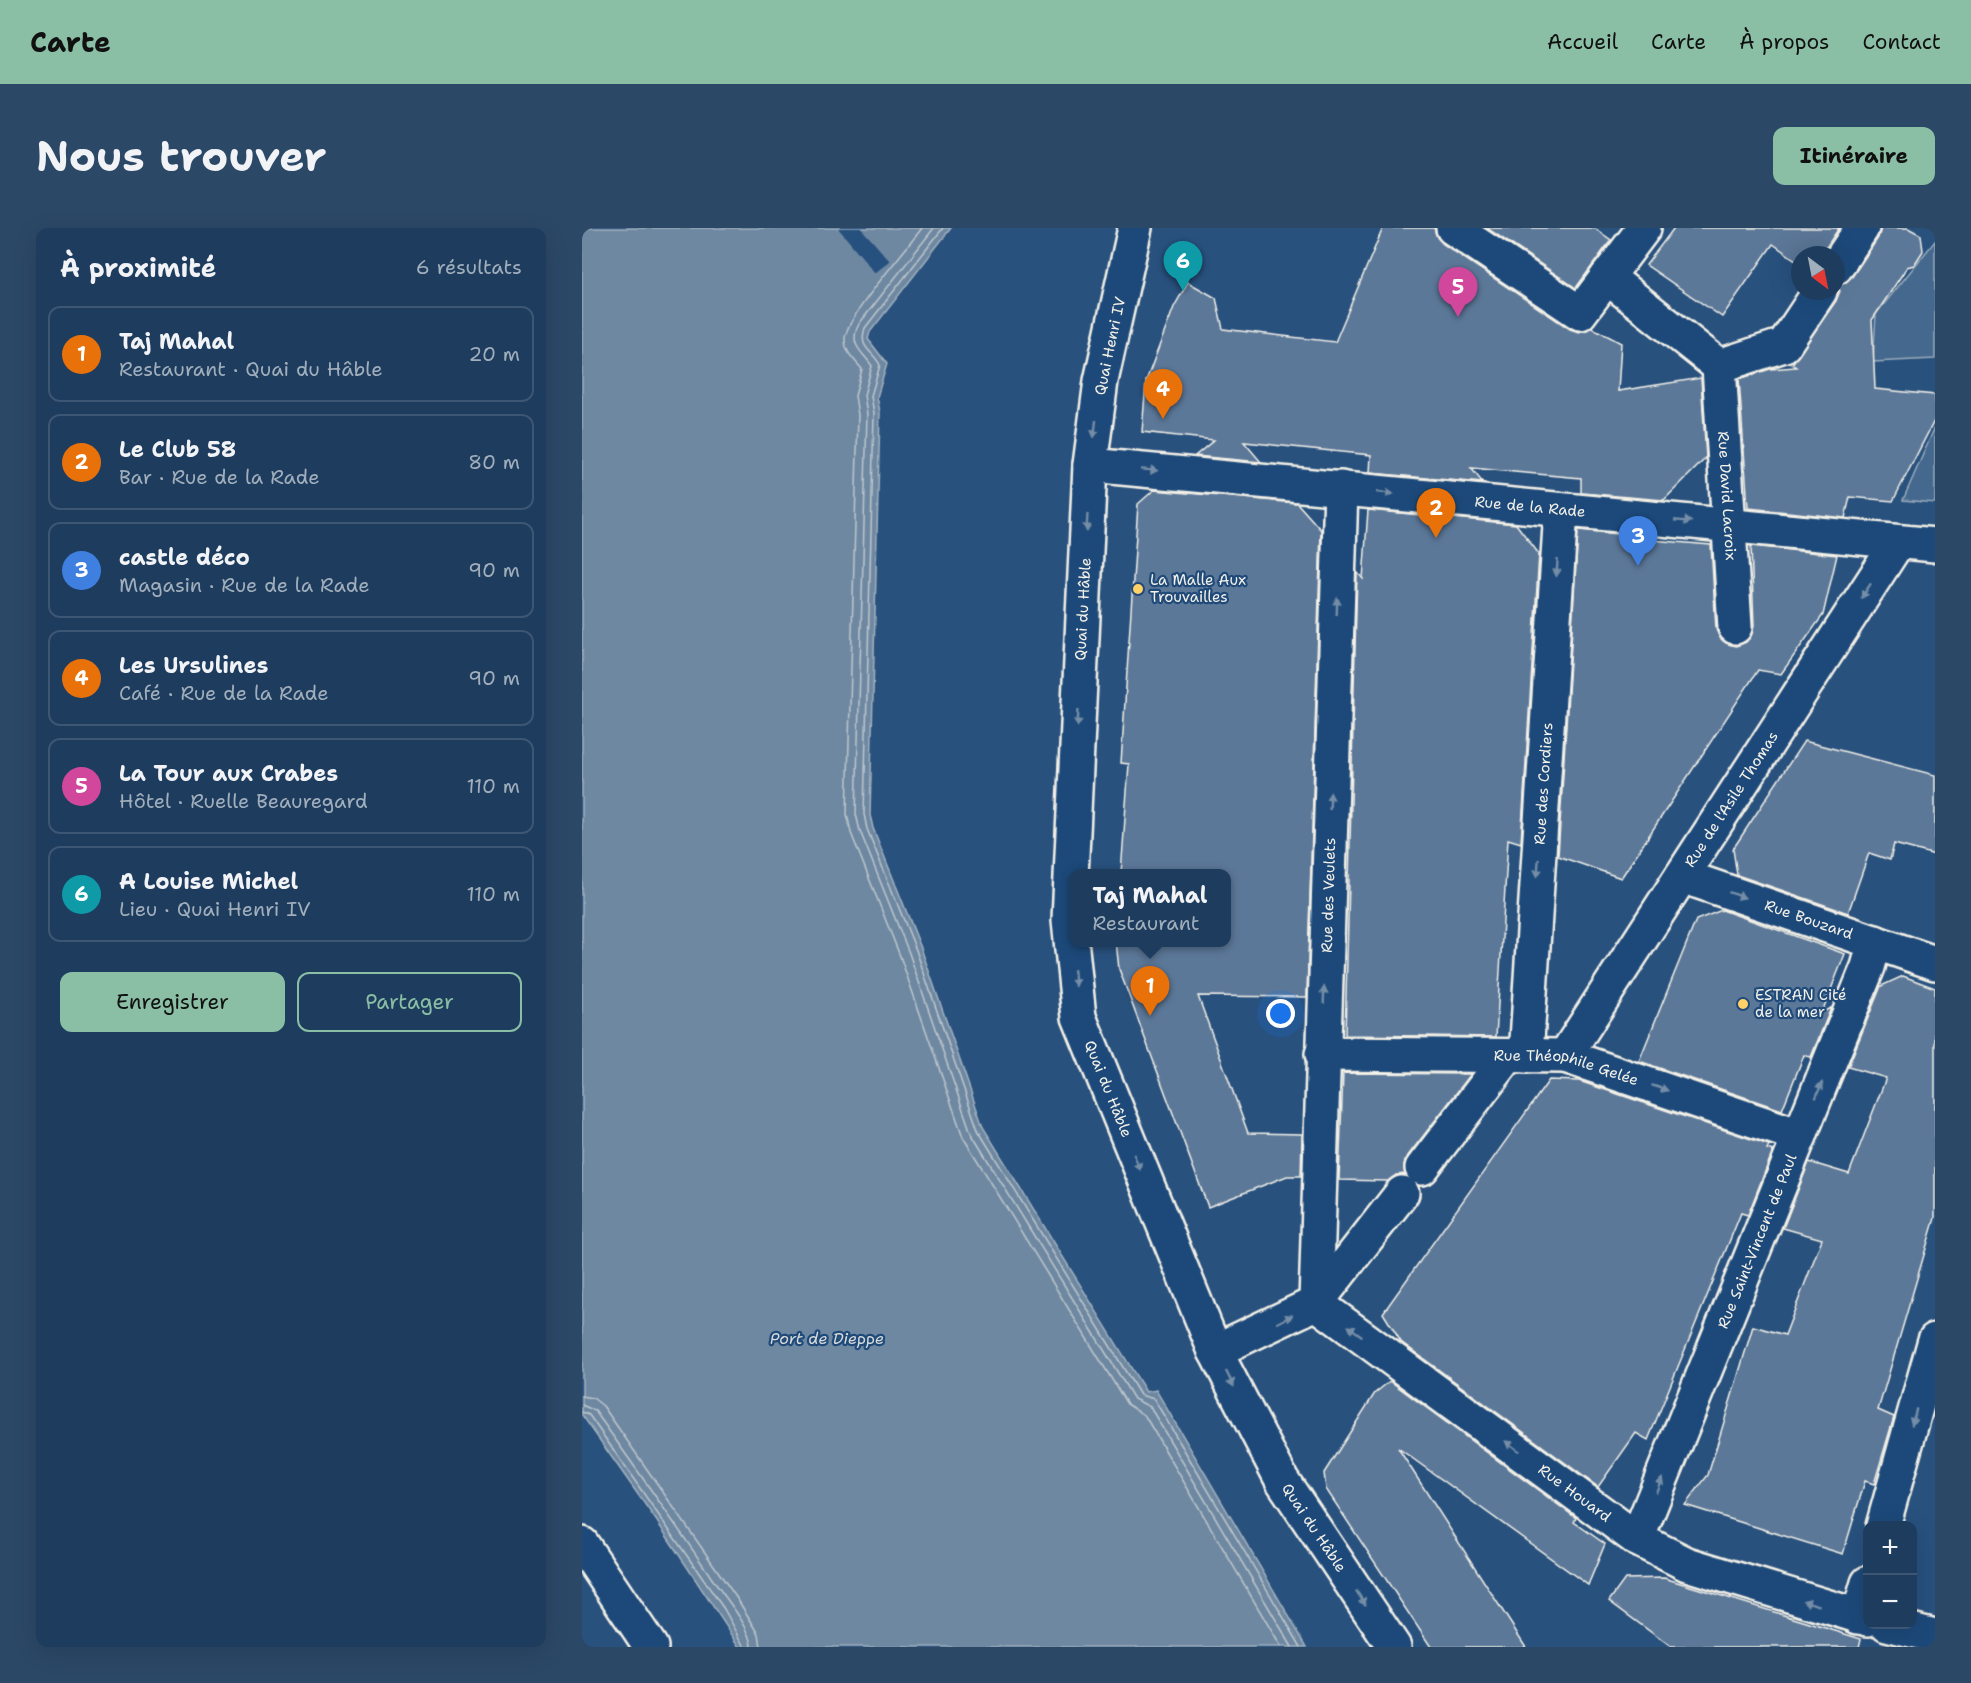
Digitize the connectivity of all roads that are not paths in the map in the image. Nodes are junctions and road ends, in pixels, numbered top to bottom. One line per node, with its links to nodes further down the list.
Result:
1 (1135, 228): 9 (street, Quai Henri IV, one-way to 9)
2 (1453, 228): 6 (street)
3 (1862, 228): 5 (street)
4 (1638, 230): 6 (street)
5 (1845, 254)
6 (1607, 277): 8 (street)
7 (1814, 300): 8 (street)
8 (1719, 366): 12 (street, Rue David Lacroix)
9 (1090, 465): 10 (street, Rue de la Rade, one-way to 10); 16 (street, Quai du Hâble, one-way to 16)
10 (1341, 488): 11 (street, Rue de la Rade, one-way to 11); 21 (street, Rue des Veulets, one-way to 10)
11 (1561, 510): 12 (street, Rue de la Rade, one-way to 12); 22 (street, Rue des Cordiers, one-way to 22)
12 (1730, 526): 13 (street, Rue de la Rade); 15 (street, Rue David Lacroix)
13 (1898, 542): 14 (street, Rue de la Rade); 17 (street, Rue de l'Asile Thomas, one-way to 17)
14 (1935, 545)
15 (1735, 627)
16 (1071, 869)
17 (1682, 876): 18 (street, Rue Bouzard, one-way to 18); 23 (street, Rue de l'Asile Thomas)
18 (1875, 942): 20 (street, Rue Bouzard); 24 (street, Rue Saint-Vincent de Paul, one-way to 18)
19 (1072, 947): 27 (street, Quai du Hâble, one-way to 27)
20 (1935, 963)
21 (1322, 1054): 22 (street, Rue Théophile Gelée); 25 (street, Rue des Veulets)
22 (1517, 1056): 23 (street, Rue Théophile Gelée); 25 (street)
23 (1565, 1056): 24 (street, Rue Théophile Gelée, one-way to 24)
24 (1800, 1136): 29 (street, Rue Saint-Vincent de Paul, one-way to 24)
25 (1316, 1303): 27 (street, one-way to 25); 29 (street, Rue Houard, one-way to 25)
26 (1935, 1340): 28 (street, one-way to 28)
27 (1215, 1351): 35 (street, Quai du Hâble, one-way to 35)
28 (1884, 1521)
29 (1637, 1539): 31 (street, Rue Houard, one-way to 29)
30 (582, 1544): 34 (street)
31 (1863, 1618)
32 (1907, 1629): 33 (street, Rue Houard)
33 (1935, 1636)
34 (651, 1647)
35 (1394, 1647)

